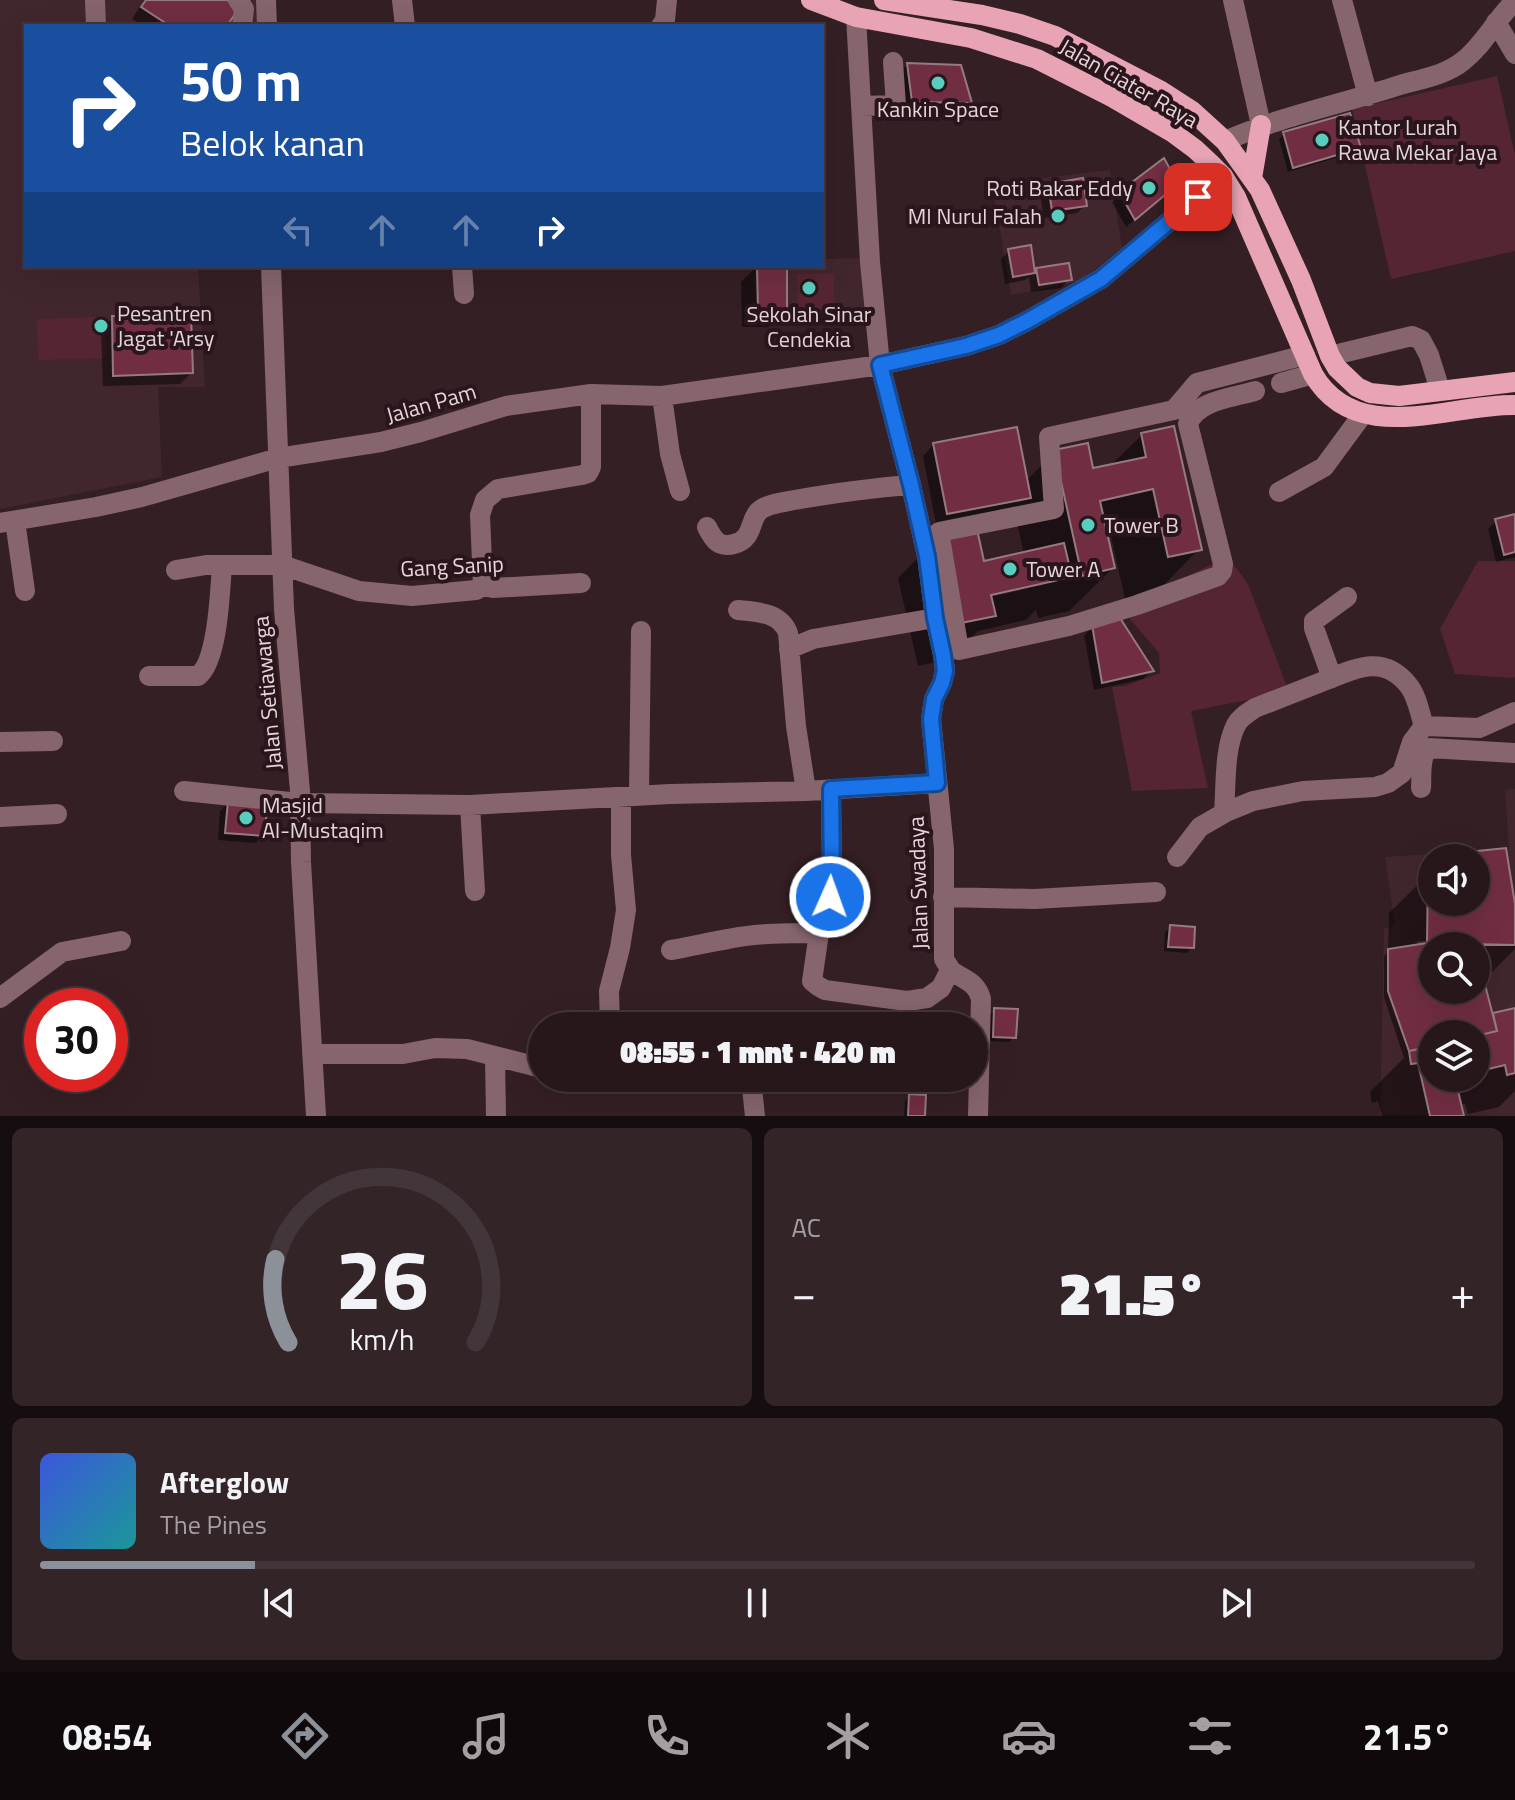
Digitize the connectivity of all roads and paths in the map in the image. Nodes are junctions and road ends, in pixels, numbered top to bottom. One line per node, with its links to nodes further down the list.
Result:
1 (95, 0): 13 (street)
2 (238, 0): 14 (street)
3 (266, 0): 15 (street)
4 (402, 0): 16 (street)
5 (667, 0): 17 (street)
6 (884, 0): 23 (main road, Jalan Ciater Raya)
7 (1233, 0): 22 (street)
8 (1342, 0): 20 (street)
9 (1515, 1): 12 (street)
10 (824, 3): 11 (main road, Jalan Ciater Raya)
11 (856, 17): 21 (street, Jalan Swadaya); 24 (main road, Jalan Ciater Raya)
12 (1496, 22): 18 (street); 20 (street)
13 (96, 24)
14 (242, 24)
15 (267, 24)
16 (405, 24)
17 (662, 24)
18 (1515, 54)
19 (893, 62): 21 (street)
20 (1368, 96): 22 (street)
21 (861, 106): 30 (street, Jalan Swadaya)
22 (1261, 125): 23 (street); 25 (main road)
23 (1225, 141): 25 (main road, Jalan Ciater Raya)
24 (1223, 176): 30 (street, Jalan Pam); 31 (main road, Jalan Ciater Raya)
25 (1252, 178): 29 (main road, Jalan Ciater Raya)
26 (271, 268): 40 (street, Jalan Setiawarga)
27 (462, 268): 28 (street)
28 (464, 294)
29 (1330, 356): 34 (main road, Jalan Ciater Raya); 34 (street)
30 (880, 365): 37 (street, Jalan Pam); 41 (street, Jalan Swadaya)
31 (1309, 365): 33 (street); 35 (street); 39 (main road, Jalan Ciater Raya)
32 (1515, 382): 34 (main road, Jalan Ciater Raya)
33 (1281, 383)
34 (1440, 390)
35 (1255, 391)
36 (591, 394): 37 (street, Jalan Pam); 40 (street, Jalan Pam); 50 (street)
37 (662, 396): 42 (street)
38 (1515, 405): 39 (main road, Jalan Ciater Raya)
39 (1363, 414): 43 (street)
40 (278, 458): 44 (street, Jalan Pam); 47 (street, Jalan Setiawarga)
41 (911, 485): 45 (street); 54 (street, Jalan Swadaya)
42 (680, 491)
43 (1279, 492)
44 (8, 522): 51 (street)
45 (707, 527)
46 (222, 565): 47 (street, Gang Sanip); 48 (street, Gang Sanip); 57 (street)
47 (282, 565): 50 (street, Gang Sanip); 70 (street, Jalan Setiawarga)
48 (176, 570)
49 (581, 583): 50 (street, Gang Sanip)
50 (483, 586)
51 (25, 591)
52 (1347, 597): 58 (street)
53 (738, 610): 56 (street)
54 (935, 618): 56 (street); 64 (street, Jalan Swadaya)
55 (641, 631): 69 (street)
56 (789, 649): 68 (street)
57 (149, 676)
58 (1332, 678): 60 (street); 72 (street)
59 (1515, 712): 60 (street)
60 (1424, 726): 72 (street)
61 (53, 741): 62 (street)
62 (0, 742)
63 (1515, 753): 65 (street)
64 (937, 783): 66 (street); 78 (street, Jalan Swadaya)
65 (1421, 788)
66 (831, 789): 68 (street); 79 (street)
67 (184, 791): 70 (street)
68 (806, 791): 69 (street)
69 (630, 796): 71 (street); 84 (street)
70 (300, 803): 71 (street); 85 (street, Jalan Setiawarga)
71 (470, 805): 76 (street)
72 (1224, 813): 75 (street)
73 (57, 814): 74 (street)
74 (0, 817)
75 (1177, 857)
76 (475, 891)
77 (1156, 892): 78 (street)
78 (943, 897): 82 (street, Jalan Swadaya)
79 (819, 933): 81 (street); 82 (street)
80 (121, 941): 83 (street)
81 (671, 950)
82 (950, 970): 92 (street, Jalan Swadaya)
83 (0, 998)
84 (610, 1012)
85 (312, 1054): 86 (street); 89 (street, Jalan Setiawarga)
86 (495, 1058): 87 (street); 90 (street)
87 (528, 1065)
88 (752, 1092): 91 (street)
89 (316, 1116)
90 (496, 1116)
91 (755, 1116)
92 (978, 1116)

